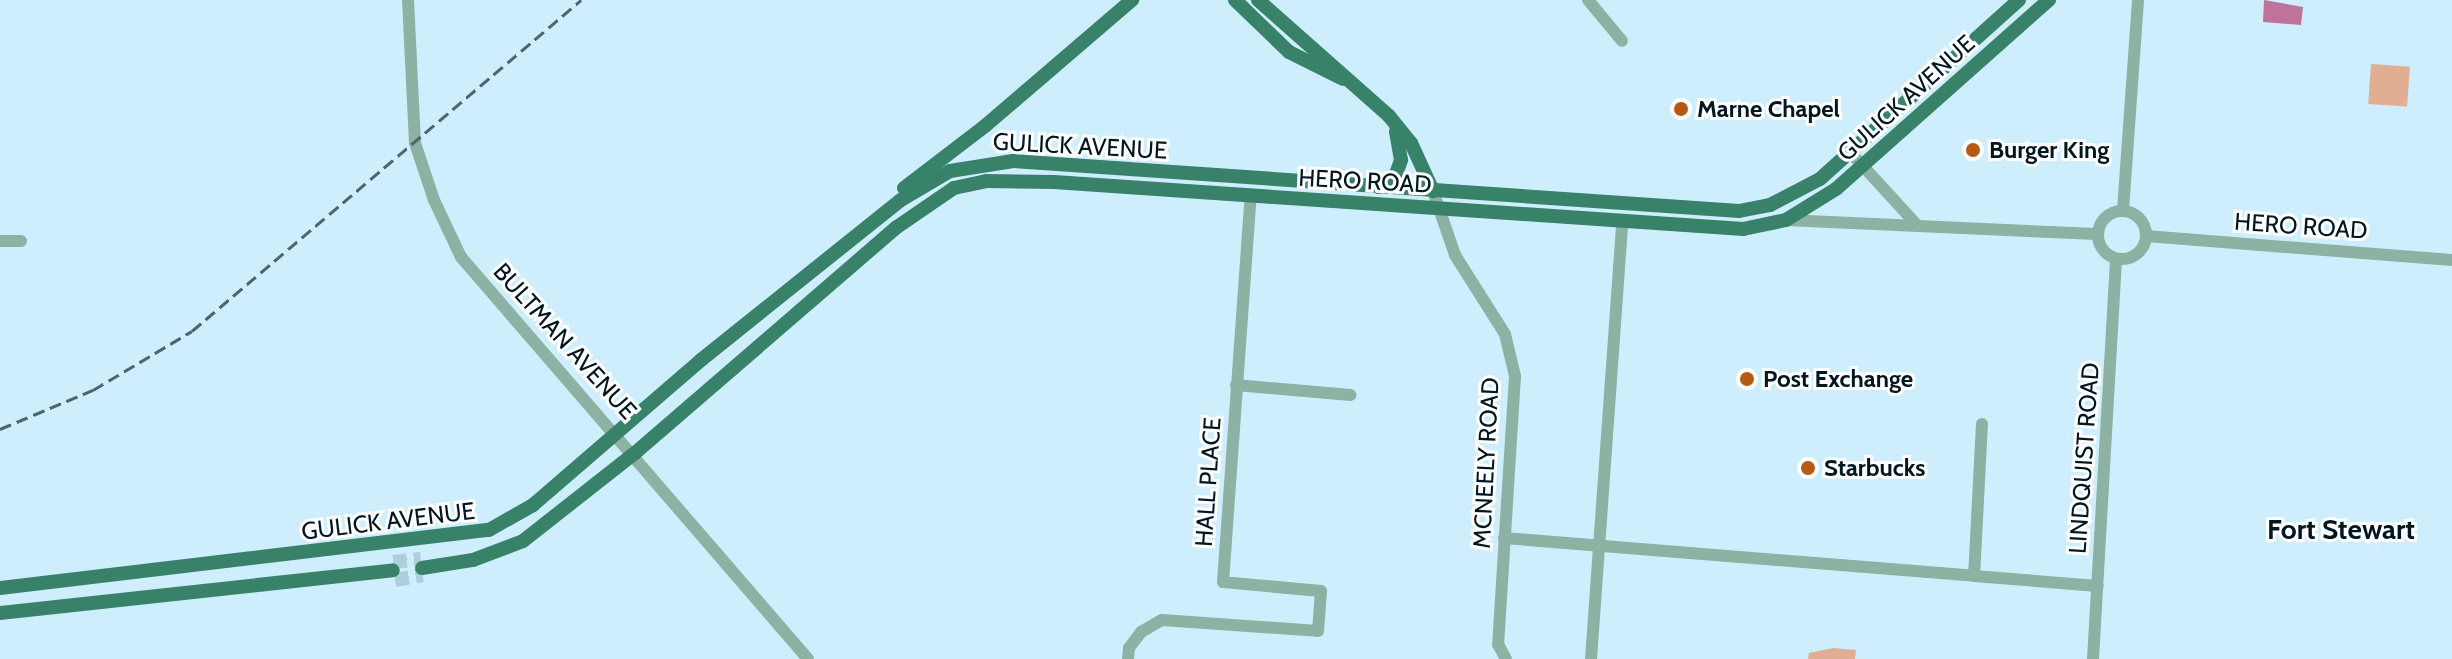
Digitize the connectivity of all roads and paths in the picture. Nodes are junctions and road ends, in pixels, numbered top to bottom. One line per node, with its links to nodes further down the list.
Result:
1 (408, 0): 32 (street, BULTMAN AVENUE)
2 (1132, 0): 26 (main road)
3 (1235, 0): 10 (main road)
4 (1258, 0): 10 (main road)
5 (1588, 0): 9 (street)
6 (2019, 0): 12 (main road, GULICK AVENUE)
7 (2049, 0): 13 (main road, GULICK AVENUE)
8 (2138, 0): 18 (street)
9 (1622, 41)
10 (1355, 84): 11 (main road)
11 (1389, 116): 14 (main road); 15 (main road)
12 (1851, 153): 13 (street); 15 (main road, GULICK AVENUE)
13 (1865, 167): 19 (main road, GULICK AVENUE); 21 (street)
14 (1378, 187): 15 (main road, GULICK AVENUE); 26 (main road, GULICK AVENUE)
15 (1433, 191): 17 (street, MCNEELY ROAD)
16 (1251, 196): 17 (main road, HERO ROAD); 29 (street, HALL PLACE); 33 (main road, HERO ROAD)
17 (1440, 207): 20 (main road, HERO ROAD); 34 (street, MCNEELY ROAD)
18 (2123, 210): 22 (street); 23 (street)
19 (1786, 220): 20 (main road, HERO ROAD); 21 (street)
20 (1622, 223): 35 (street)
21 (1918, 226): 22 (street)
22 (2097, 234): 27 (street)
23 (2146, 236): 27 (street); 28 (street, HERO ROAD)
24 (0, 241): 25 (street)
25 (21, 241)
26 (833, 255): 32 (main road, GULICK AVENUE)
27 (2116, 259): 39 (street, LINDQUIST ROAD)
28 (2452, 260)
29 (1236, 385): 30 (street); 43 (street, HALL PLACE)
30 (1351, 395)
31 (1982, 424): 38 (street)
32 (617, 433): 33 (street, BULTMAN AVENUE); 40 (main road, GULICK AVENUE)
33 (635, 453): 36 (main road, HERO ROAD); 42 (street, BULTMAN AVENUE)
34 (1504, 538): 35 (street); 44 (street, MCNEELY ROAD)
35 (1599, 550): 38 (street); 45 (street)
36 (425, 567)
37 (394, 570): 41 (main road)
38 (1974, 576): 39 (street)
39 (2098, 586): 46 (street, LINDQUIST ROAD)
40 (4, 588): 41 (main road)
41 (5, 612)
42 (803, 657)
43 (1128, 659)
44 (1506, 659)
45 (1591, 659)
46 (2093, 659)

